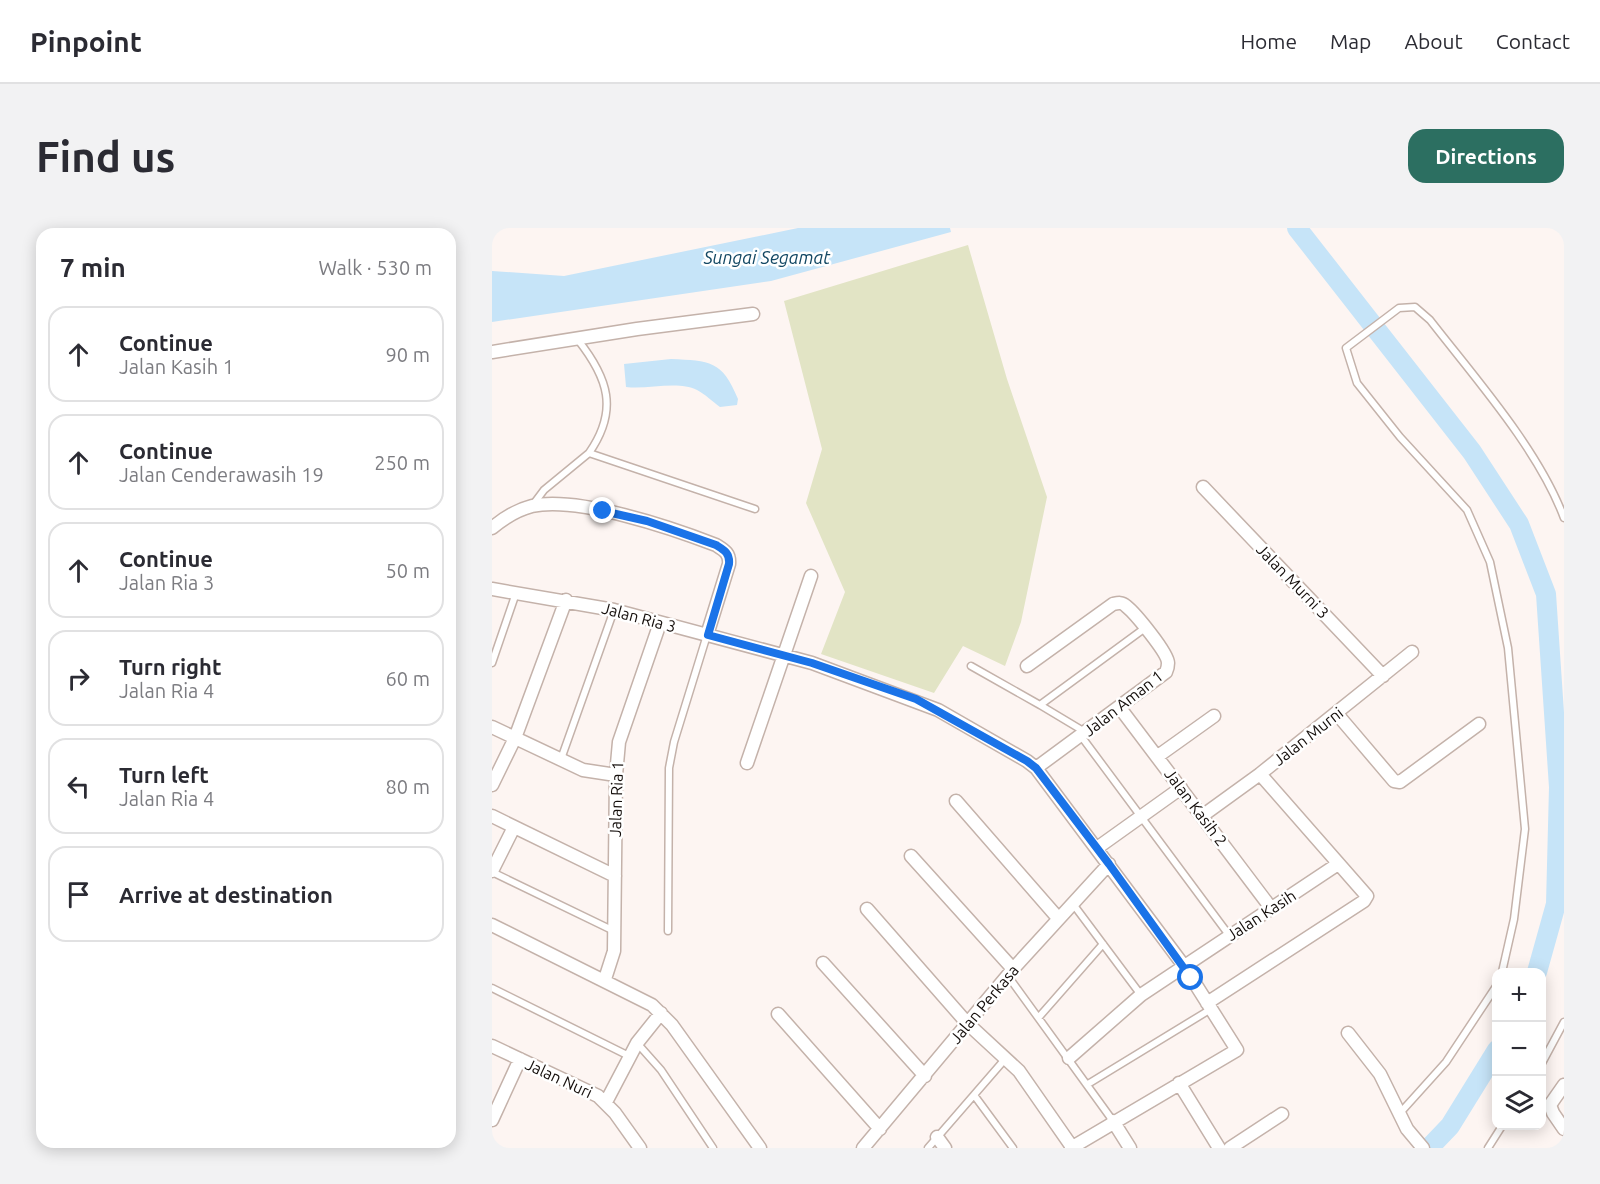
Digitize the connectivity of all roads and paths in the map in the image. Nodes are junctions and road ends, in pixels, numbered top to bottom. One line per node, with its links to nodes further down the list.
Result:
1 (753, 314): 2 (street)
2 (577, 338): 3 (street); 4 (lane)
3 (492, 352)
4 (590, 453): 6 (lane); 7 (lane)
5 (1203, 487): 23 (street, Jalan Murni 3)
6 (532, 506): 9 (street); 17 (street)
7 (755, 510)
8 (1564, 518): 62 (lane)
9 (492, 528)
10 (811, 576): 19 (street)
11 (492, 589): 12 (street, Jalan Ria 3)
12 (516, 593): 13 (street, Jalan Ria 3); 20 (lane)
13 (566, 600): 14 (street, Jalan Ria 3); 31 (street)
14 (614, 610): 15 (street, Jalan Ria 3); 33 (lane)
15 (660, 623): 17 (street, Jalan Ria 3); 37 (street, Jalan Ria 1)
16 (1145, 628): 22 (street, Jalan Aman 1); 24 (lane); 25 (street, Jalan Aman 1)
17 (708, 635): 19 (street, Jalan Ria 3); 57 (lane)
18 (1412, 652): 23 (street, Jalan Murni)
19 (784, 655): 34 (street); 35 (street, Jalan Ria 3)
20 (492, 663)
21 (971, 666): 24 (lane)
22 (1027, 666)
23 (1383, 676): 26 (street, Jalan Murni)
24 (1040, 705): 30 (lane)
25 (1120, 708): 30 (street, Jalan Aman 1); 32 (street, Jalan Kasih 2)
26 (1336, 714): 28 (street); 36 (street, Jalan Murni)
27 (1214, 716): 32 (street)
28 (1479, 724)
29 (492, 727): 31 (street)
30 (1083, 734): 35 (street, Jalan Aman 1); 42 (lane)
31 (515, 738): 33 (street); 38 (street)
32 (1158, 756): 39 (street, Jalan Kasih 2)
33 (561, 760): 37 (street)
34 (747, 763)
35 (1036, 768): 45 (street)
36 (1260, 774): 43 (street, Jalan Murni); 48 (street)
37 (616, 775): 50 (street, Jalan Ria 1)
38 (492, 785)
39 (1181, 788): 42 (street); 43 (street, Jalan Kasih 2)
40 (956, 801): 54 (street)
41 (492, 816): 44 (street)
42 (1142, 816): 45 (street); 58 (lane)
43 (1202, 816): 52 (street, Jalan Kasih 2)
44 (514, 827): 49 (street); 50 (street)
45 (1097, 848): 47 (street)
46 (911, 856): 63 (street)
47 (1109, 864): 51 (street, Jalan Perkasa); 61 (street)
48 (1338, 864): 52 (street, Jalan Kasih); 68 (street)
49 (492, 871): 56 (lane)
50 (615, 876): 56 (street, Jalan Ria 1)
51 (1072, 903): 54 (street, Jalan Perkasa); 59 (lane)
52 (1271, 908): 58 (street, Jalan Kasih)
53 (867, 909): 73 (street)
54 (1058, 918): 63 (street, Jalan Perkasa)
55 (492, 925): 64 (street)
56 (614, 931): 64 (street, Jalan Ria 1)
57 (668, 931)
58 (1229, 935): 61 (street, Jalan Kasih)
59 (1103, 944): 67 (lane); 71 (lane)
60 (823, 963): 82 (street)
61 (1184, 966): 67 (street, Jalan Kasih); 68 (street)
62 (1503, 968)
63 (1010, 972): 71 (lane); 73 (street, Jalan Perkasa)
64 (605, 980): 69 (street)
65 (492, 988): 77 (lane)
66 (1492, 993): 88 (lane)
67 (1141, 995): 80 (street, Jalan Kasih)
68 (1209, 1006): 83 (street); 84 (lane)
69 (661, 1013): 75 (street); 98 (street)
70 (778, 1014): 93 (street)
71 (1040, 1017): 80 (lane)
72 (1564, 1022): 78 (lane)
73 (967, 1023): 79 (street); 82 (street, Jalan Perkasa)
74 (1348, 1033): 88 (street)
75 (638, 1043): 77 (street); 97 (lane)
76 (492, 1046): 81 (street, Jalan Nuri)
77 (629, 1056): 87 (street)
78 (1546, 1056)
79 (1006, 1057): 86 (lane); 103 (street)
80 (1069, 1058): 84 (lane)
81 (520, 1059): 87 (street, Jalan Nuri); 90 (street)
82 (925, 1076): 93 (street, Jalan Perkasa)
83 (1179, 1083): 91 (street); 105 (street)
84 (1088, 1084): 91 (lane)
85 (1564, 1085): 92 (street)
86 (974, 1095): 95 (lane); 102 (lane)
87 (606, 1102): 96 (street, Jalan Nuri)
88 (1400, 1113): 107 (street)
89 (1282, 1114): 106 (street)
90 (492, 1120)
91 (1113, 1121): 103 (street); 104 (street)
92 (1564, 1128)
93 (880, 1129): 99 (street, Jalan Perkasa)
94 (1499, 1130): 108 (lane)
95 (937, 1137): 100 (lane); 101 (street)
96 (640, 1148)
97 (713, 1148)
98 (760, 1148)
99 (863, 1148)
100 (928, 1148)
101 (945, 1148)
102 (1012, 1148)
103 (1072, 1148)
104 (1130, 1148)
105 (1219, 1148)
106 (1230, 1148)
107 (1423, 1148)
108 (1488, 1148)

